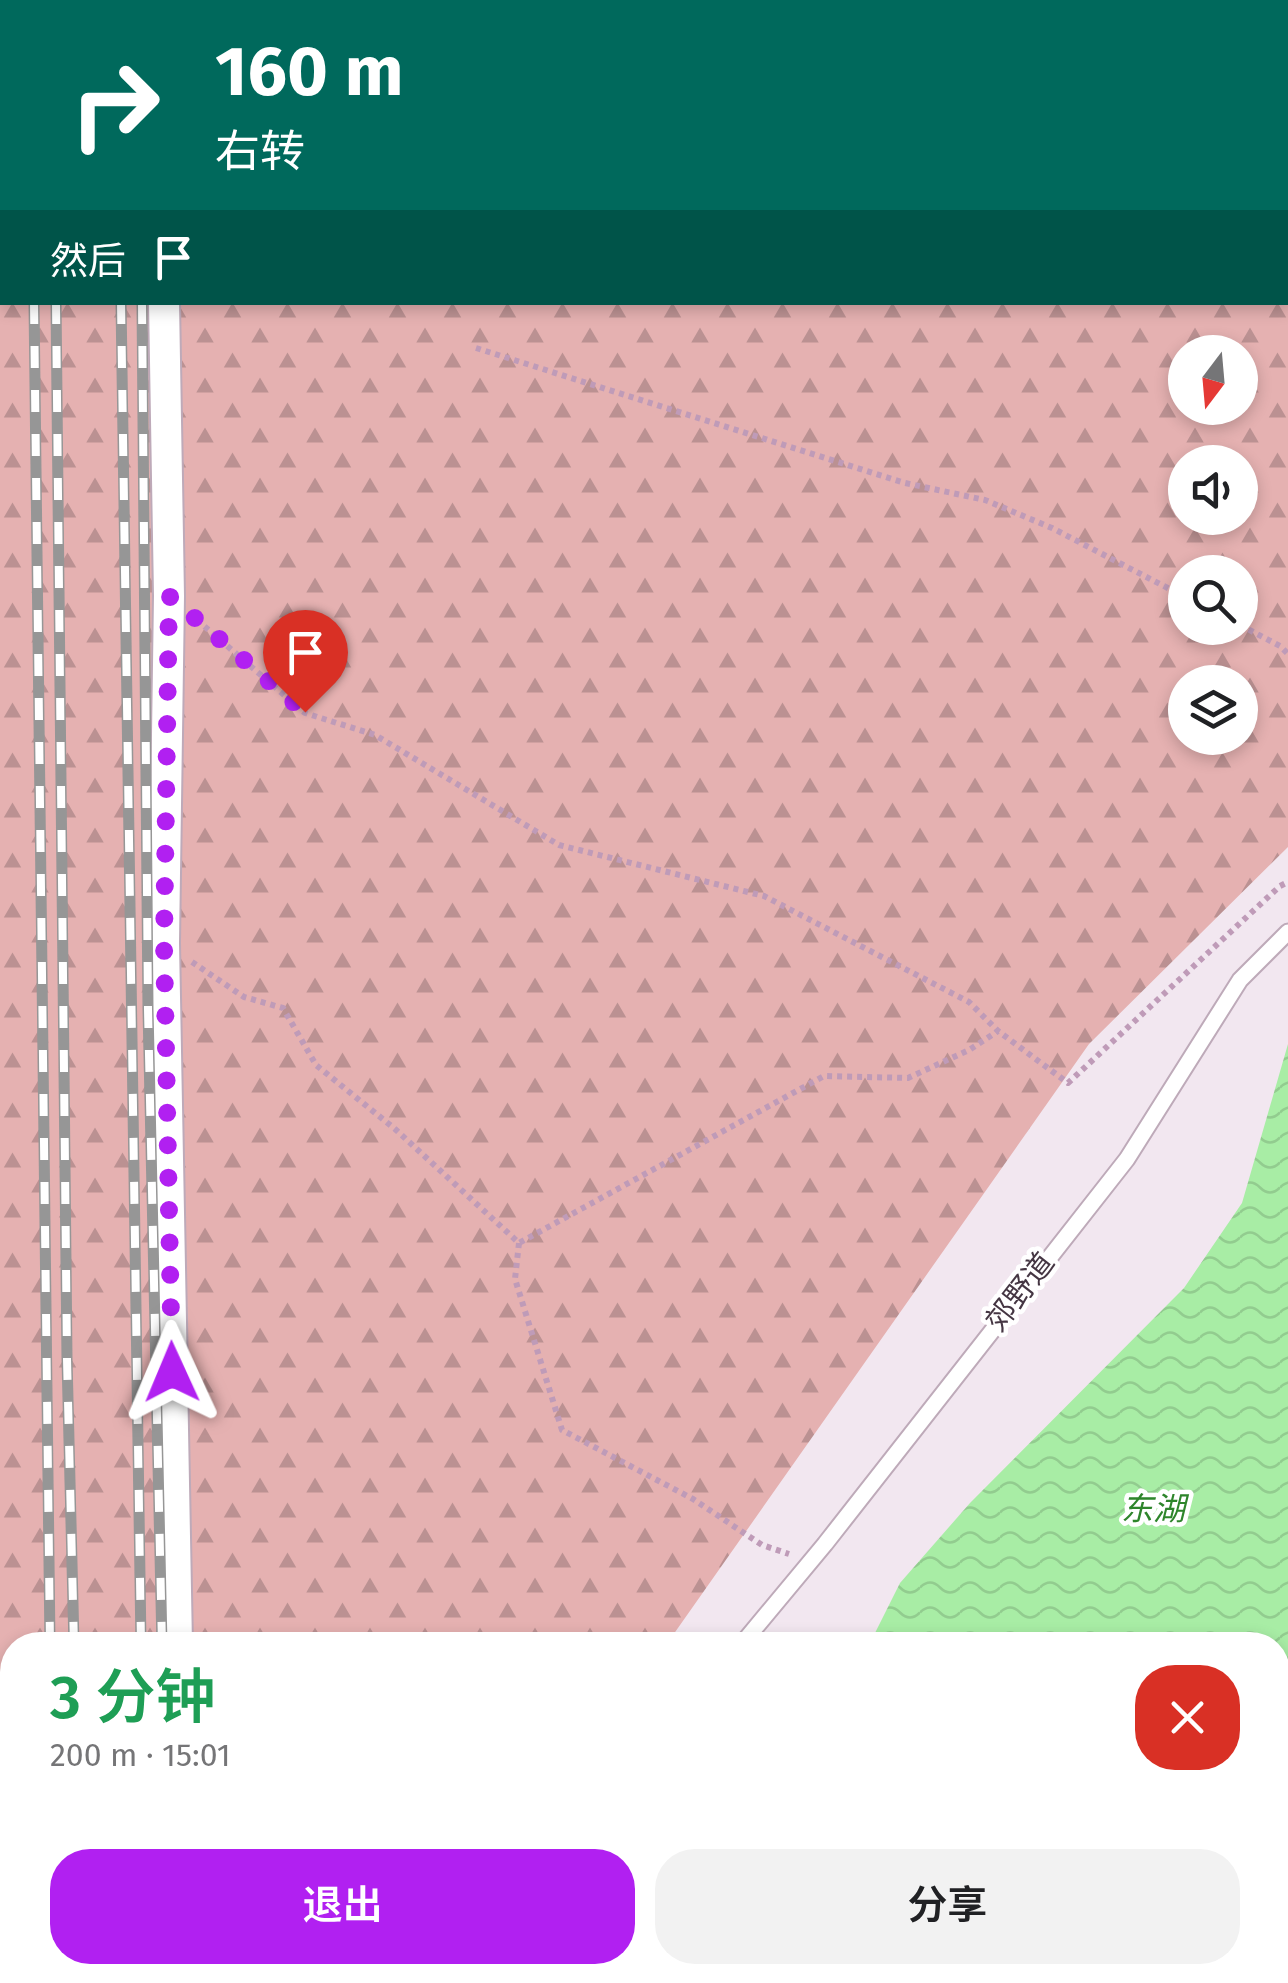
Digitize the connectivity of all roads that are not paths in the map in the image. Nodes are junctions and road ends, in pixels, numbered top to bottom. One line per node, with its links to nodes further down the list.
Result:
1 (164, 305): 3 (street)
2 (1288, 932): 4 (lane, 郊野道)
3 (176, 1632)
4 (752, 1632)

